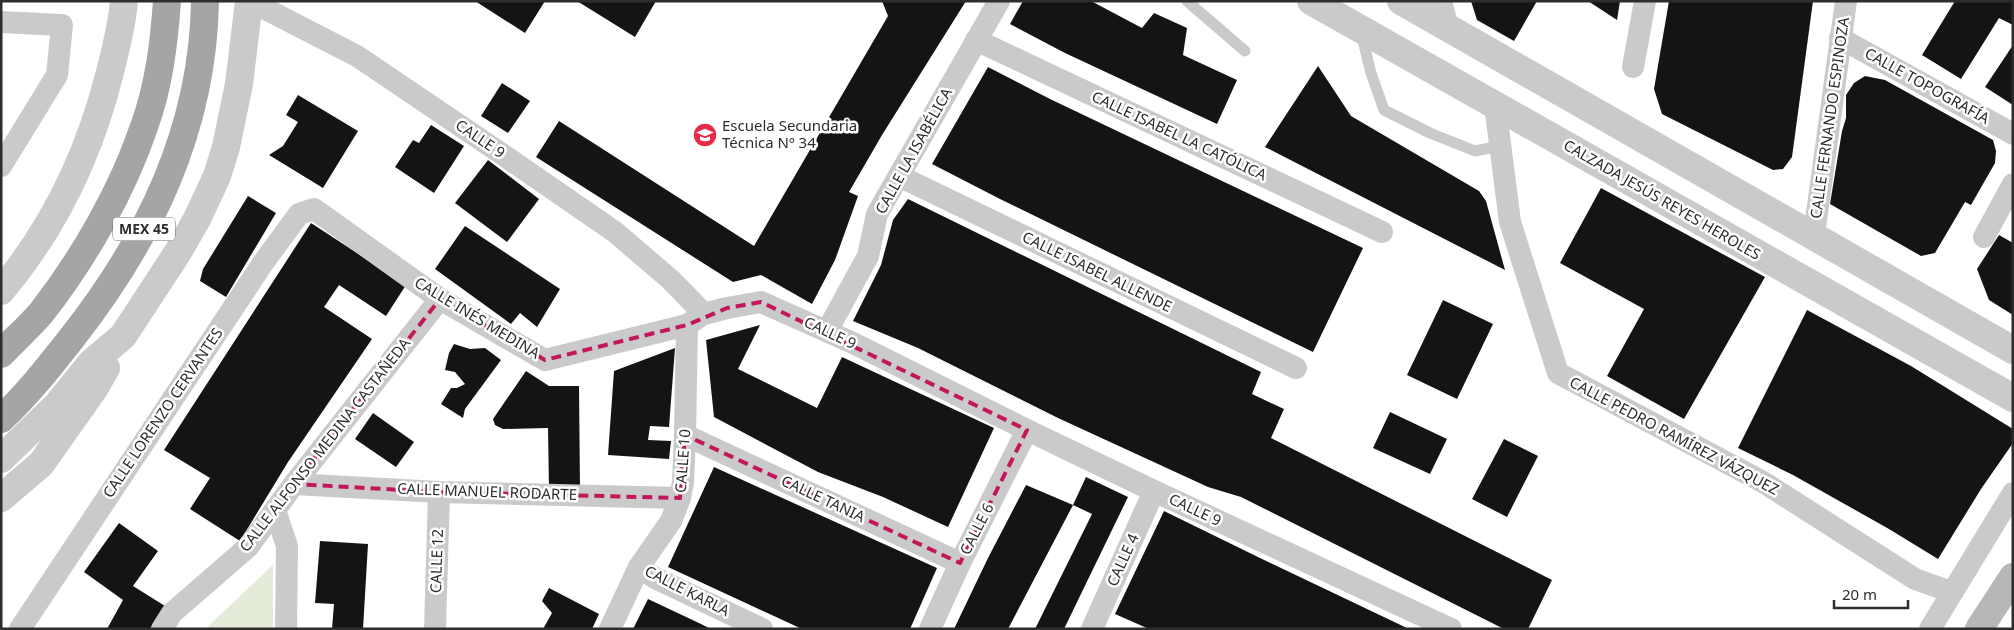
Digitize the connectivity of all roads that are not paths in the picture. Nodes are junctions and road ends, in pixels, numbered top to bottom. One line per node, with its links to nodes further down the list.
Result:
1 (124, 1): 29 (street)
2 (167, 1): 35 (main road, MEX 45)
3 (205, 1): 38 (main road, MEX 45)
4 (250, 1): 31 (street, CALLE 9); 33 (street)
5 (999, 1): 16 (street, CALLE LA ISABÉLICA)
6 (1187, 1): 17 (lane)
7 (1311, 1): 14 (street, CALZADA JESÚS REYES HEROLES)
8 (1401, 1): 13 (street)
9 (1440, 1): 13 (street)
10 (1645, 1): 18 (street)
11 (1846, 1): 15 (street, CALLE FERNANDO ESPINOZA)
12 (1, 22): 22 (street)
13 (1448, 28): 27 (street)
14 (1360, 29): 19 (street, CALZADA JESÚS REYES HEROLES); 21 (lane)
15 (1840, 38): 20 (street, CALLE TOPOGRAFÍA); 27 (street, CALLE FERNANDO ESPINOZA)
16 (976, 40): 23 (street, CALLE LA ISABÉLICA); 26 (street, CALLE ISABEL LA CATÓLICA)
17 (1245, 51)
18 (1634, 67)
19 (1495, 105): 21 (street, CALLE PEDRO RAMÍREZ VÁZQUEZ); 37 (street, CALZADA JESÚS REYES HEROLES)
20 (2013, 134)
21 (1500, 146): 52 (street, CALLE PEDRO RAMÍREZ VÁZQUEZ)
22 (1, 166)
23 (899, 176): 32 (street, CALLE LA ISABÉLICA); 36 (street, CALLE ISABEL ALLENDE)
24 (2013, 184): 28 (street)
25 (314, 209): 30 (street, CALLE INÉS MEDINA); 56 (street, CALLE LORENZO CERVANTES)
26 (1382, 232)
27 (1814, 236): 34 (street)
28 (1984, 238)
29 (1, 291)
30 (440, 298): 31 (street, CALLE INÉS MEDINA); 42 (street, CALLE ALFONSO MEDINA CASTAÑEDA)
31 (696, 319): 32 (street, CALLE 9); 40 (street, CALLE 10)
32 (827, 331): 39 (street, CALLE 9)
33 (123, 336): 41 (street); 46 (street)
34 (2013, 350)
35 (1, 354)
36 (1296, 368)
37 (2013, 398)
38 (1, 419)
39 (1027, 430): 43 (street, CALLE 9); 49 (street, CALLE 6)
40 (685, 434): 47 (street, CALLE 10); 49 (street, CALLE TANIA)
41 (1, 459)
42 (294, 484): 44 (street, CALLE MANUEL RODARTE); 48 (street, CALLE ALFONSO MEDINA CASTAÑEDA)
43 (1154, 491): 54 (street, CALLE 4); 63 (street, CALLE 9)
44 (439, 492): 47 (street, CALLE MANUEL RODARTE); 59 (street, CALLE 12)
45 (2013, 493): 52 (street)
46 (1, 498)
47 (680, 498): 50 (street, CALLE 10)
48 (275, 510): 57 (street, CALLE ALFONSO MEDINA CASTAÑEDA); 58 (street)
49 (960, 562): 62 (street, CALLE 6)
50 (639, 567): 60 (street, CALLE 10); 61 (street, CALLE KARLA)
51 (2013, 577): 65 (main road)
52 (1951, 592): 64 (street)
53 (1, 626): 55 (street)
54 (1098, 627)
55 (5, 629)
56 (20, 629)
57 (162, 629)
58 (286, 629)
59 (435, 629)
60 (610, 629)
61 (762, 629)
62 (930, 629)
63 (1451, 629)
64 (1930, 629)
65 (1979, 629)

